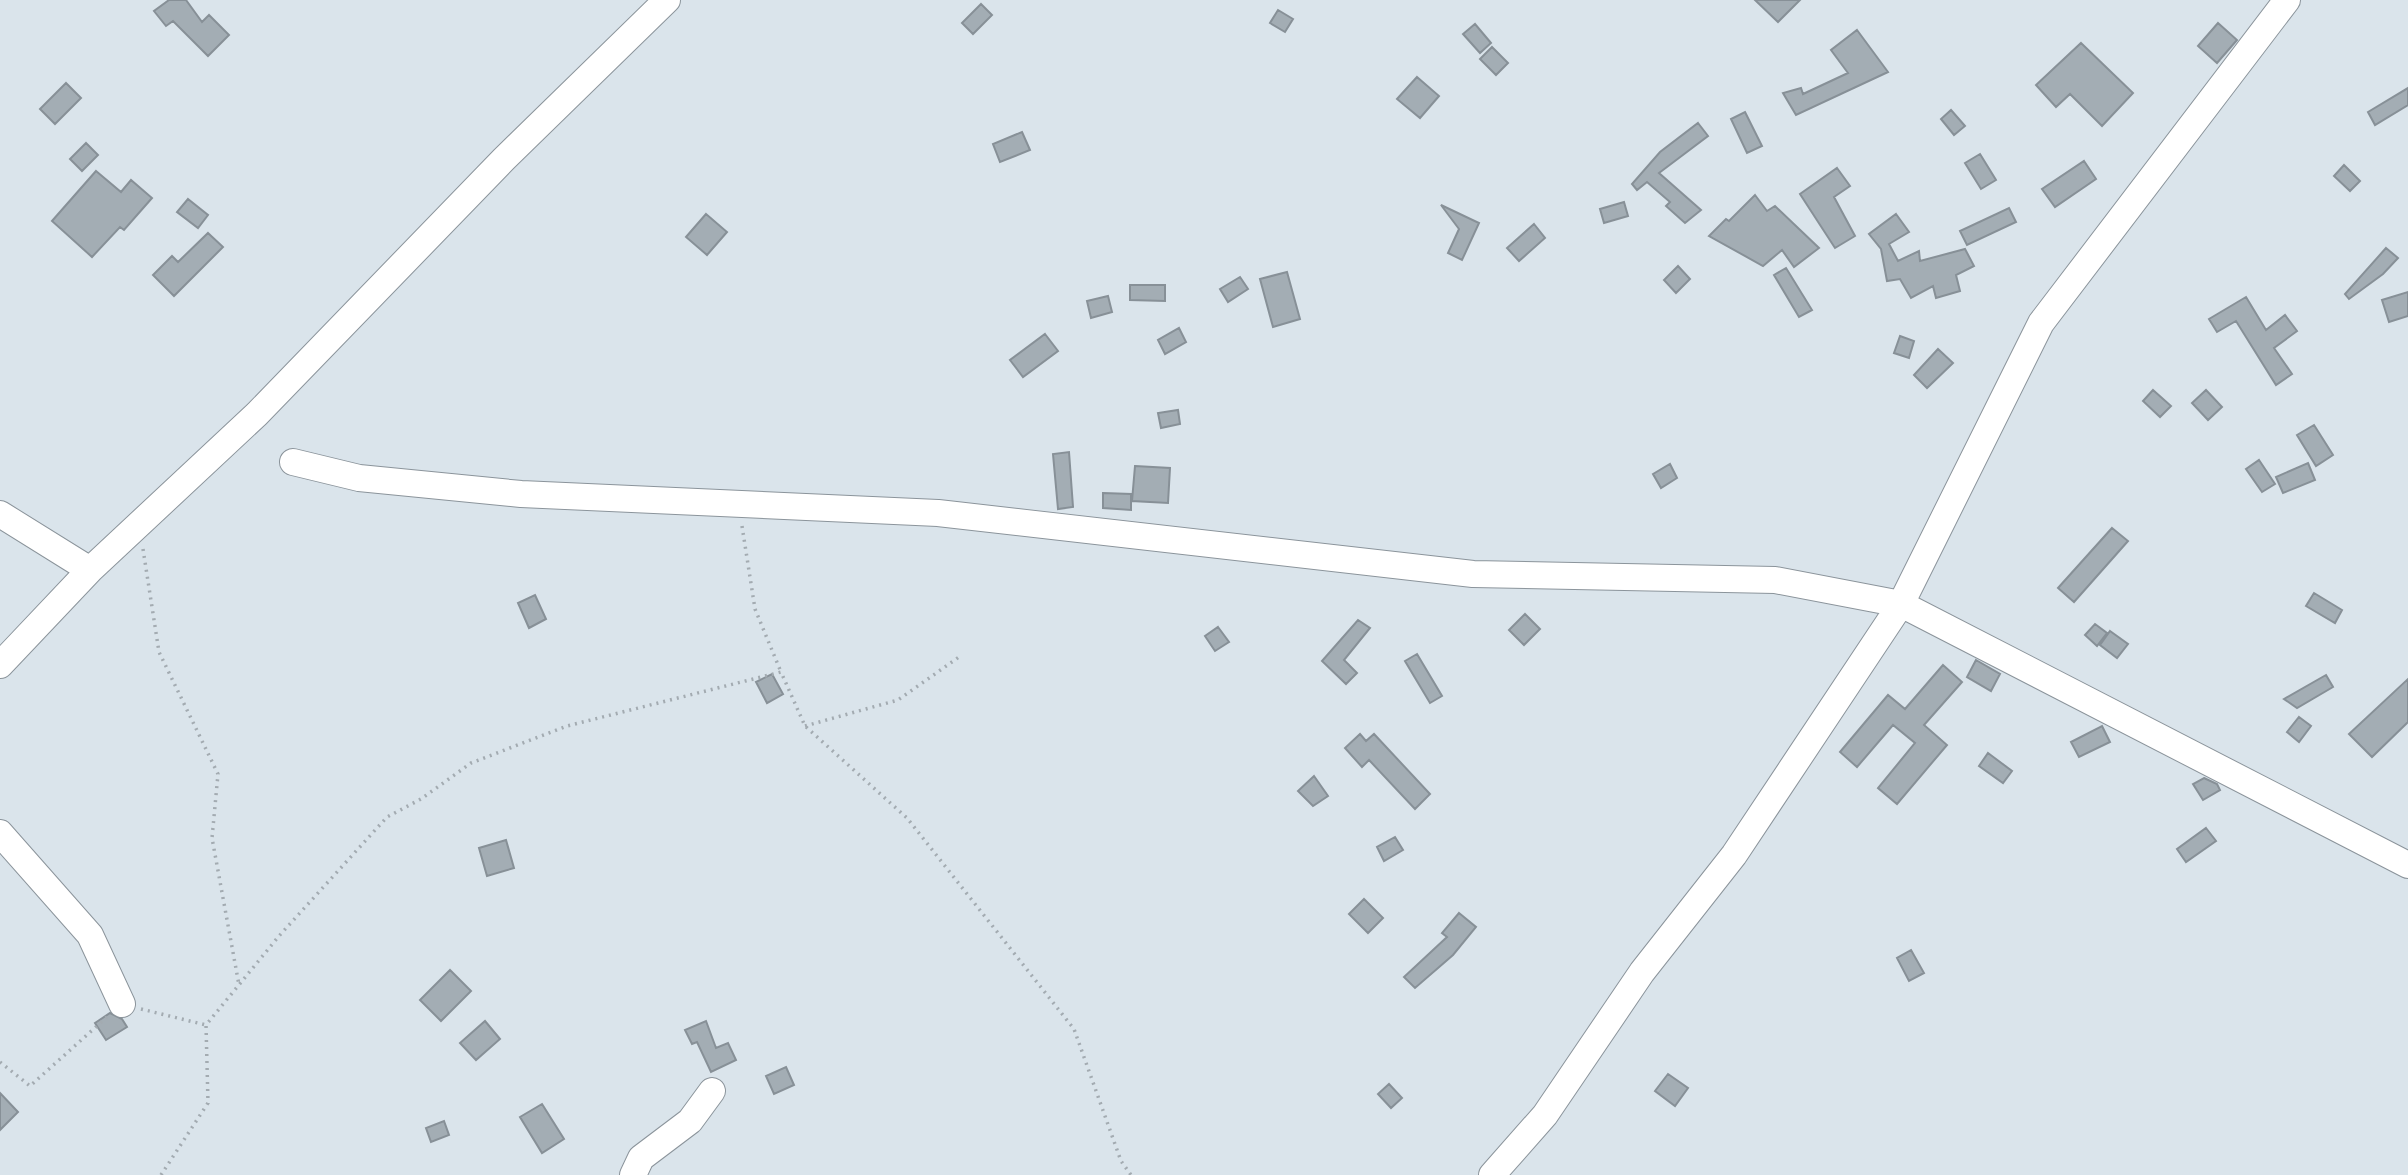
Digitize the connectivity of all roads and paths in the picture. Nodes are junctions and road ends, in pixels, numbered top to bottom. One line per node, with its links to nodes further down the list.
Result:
1 (667, 0): 6 (street)
2 (2287, 0): 8 (street)
3 (293, 462): 4 (street)
4 (738, 504): 8 (street); 11 (path)
5 (0, 513): 7 (street)
6 (139, 525): 7 (street); 15 (path)
7 (90, 570): 10 (street)
8 (1901, 604): 14 (street); 23 (street)
9 (959, 657): 12 (path)
10 (0, 664)
11 (781, 672): 12 (path); 15 (path)
12 (805, 726): 22 (path)
13 (0, 833): 16 (street)
14 (2408, 865)
15 (239, 985): 17 (path)
16 (122, 1004): 17 (path); 18 (path)
17 (206, 1025): 20 (path)
18 (0, 1062)
19 (712, 1091): 21 (street)
20 (161, 1175)
21 (633, 1175)
22 (1131, 1175)
23 (1492, 1175)

